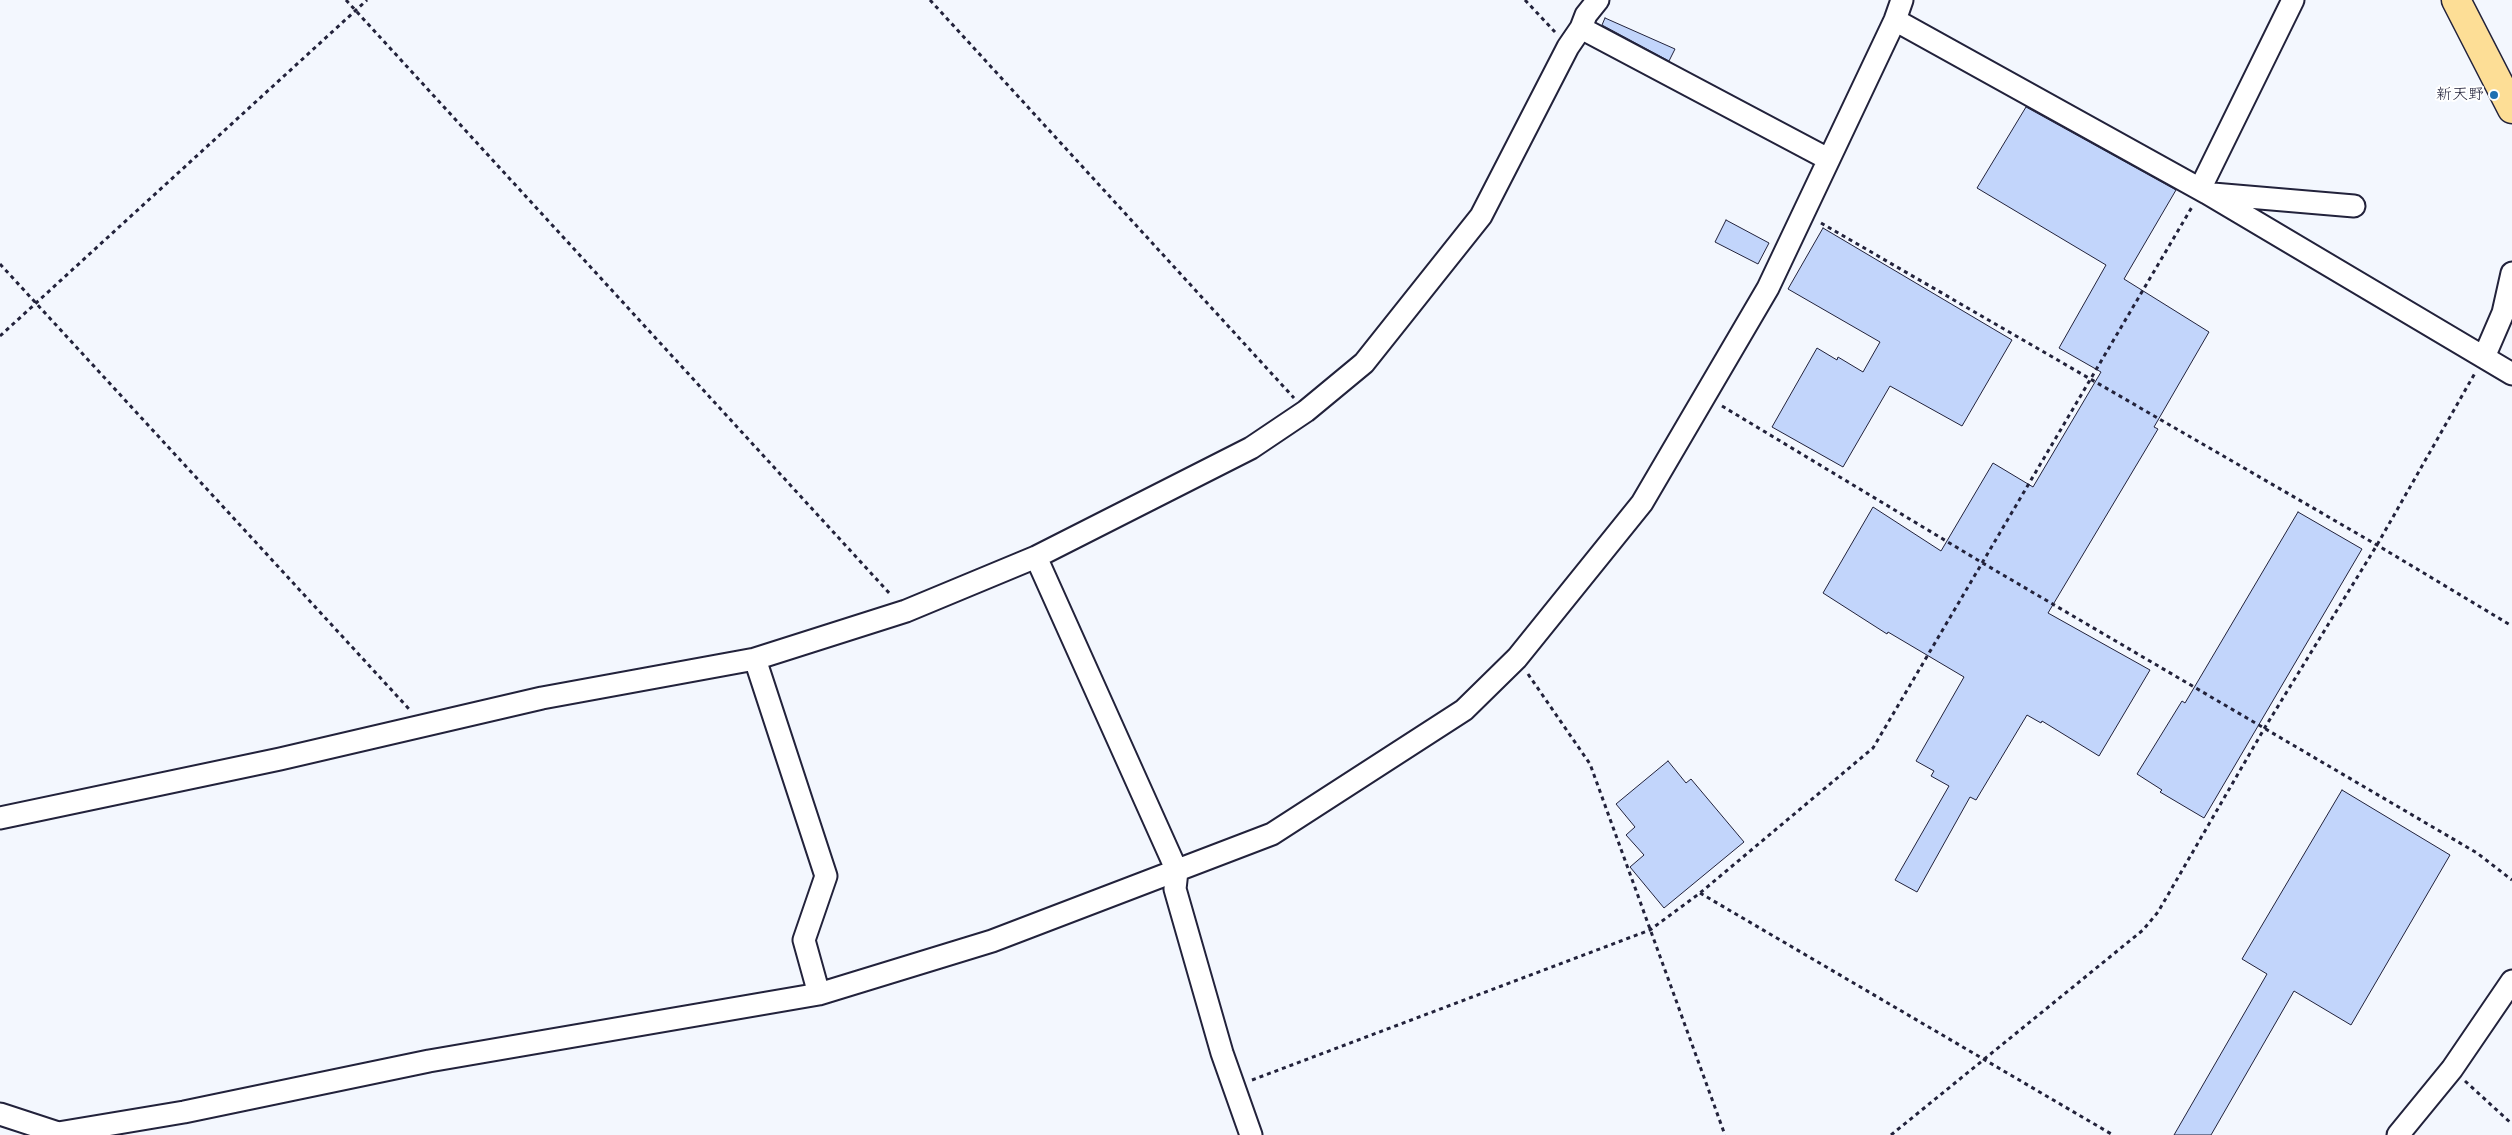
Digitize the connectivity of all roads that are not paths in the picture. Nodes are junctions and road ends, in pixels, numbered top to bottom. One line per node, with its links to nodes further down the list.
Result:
1 (1598, 0): 6 (street)
2 (1902, 0): 5 (street)
3 (2293, 0): 9 (street)
4 (2456, 0): 7 (main road)
5 (1895, 20): 8 (street); 9 (street)
6 (1581, 28): 8 (street); 14 (street)
7 (2512, 109)
8 (1828, 159): 17 (street)
9 (2204, 191): 10 (street); 12 (street)
10 (2354, 206)
11 (2512, 272): 12 (street)
12 (2484, 357): 13 (street)
13 (2512, 374)
14 (1036, 557): 15 (street); 17 (street)
15 (755, 659): 16 (street); 19 (street)
16 (0, 818)
17 (1177, 871): 19 (street); 21 (street)
18 (2512, 981): 22 (street)
19 (819, 994): 20 (street)
20 (0, 1114)
21 (1251, 1135)
22 (2398, 1135)

